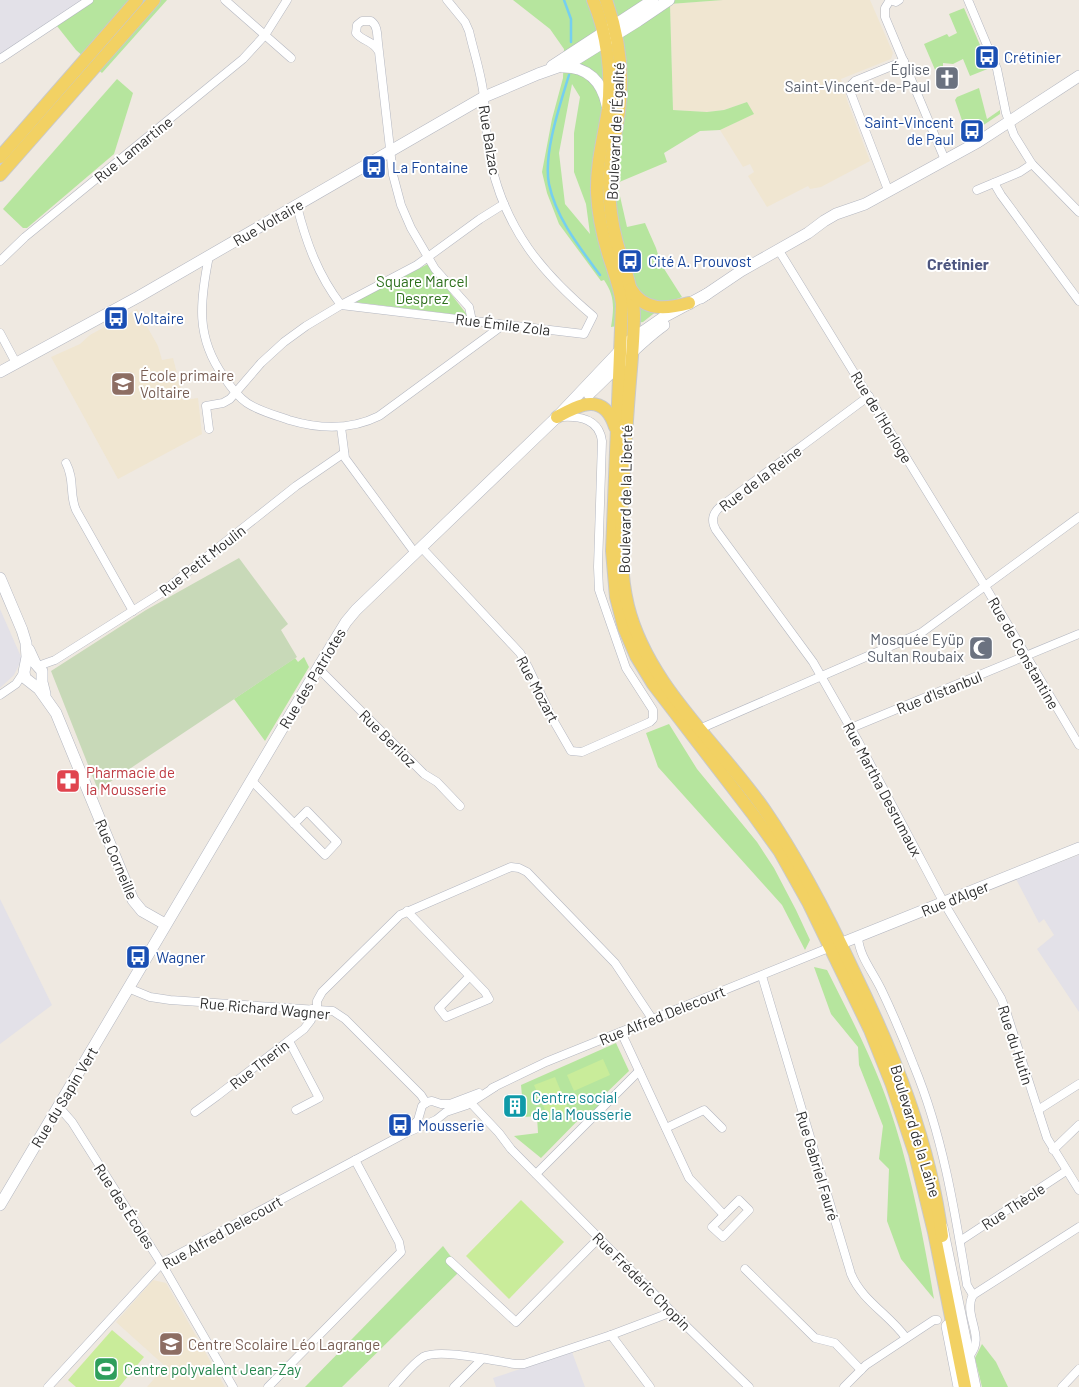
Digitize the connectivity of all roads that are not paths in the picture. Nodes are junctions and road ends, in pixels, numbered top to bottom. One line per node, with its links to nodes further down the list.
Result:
1 (89, 0): 19 (street)
2 (137, 0): 28 (main road)
3 (154, 0): 31 (main road)
4 (225, 0): 15 (street)
5 (286, 0): 15 (street)
6 (447, 0): 24 (street, Rue Balzac)
7 (593, 0): 16 (main road, Boulevard de l'Égalité)
8 (606, 0): 14 (main road, Boulevard de l'Égalité)
9 (653, 0): 14 (street)
10 (669, 0): 14 (street)
11 (890, 0): 12 (street); 20 (street)
12 (900, 0)
13 (968, 0): 26 (street)
14 (616, 29): 16 (street, Rue Voltaire); 42 (main road, Boulevard de l'Égalité)
15 (265, 35): 18 (street); 41 (street, Rue Lamartine)
16 (604, 37): 21 (street, Rue Voltaire); 22 (street, Rue Voltaire); 25 (main road, Boulevard de l'Égalité)
17 (379, 52): 27 (street)
18 (291, 58)
19 (0, 59)
20 (904, 61): 29 (street); 33 (street)
21 (562, 67): 22 (street, Rue Voltaire); 25 (street)
22 (538, 74): 24 (street, Rue Voltaire)
23 (1079, 76): 26 (street, Rue des Patriotes)
24 (484, 97): 27 (street, Rue Voltaire); 35 (street, Rue Balzac)
25 (608, 110): 52 (main road, Boulevard de l'Égalité)
26 (1009, 122): 29 (street, Rue des Patriotes); 30 (street)
27 (390, 151): 36 (street, Rue Voltaire); 40 (street)
28 (0, 157)
29 (945, 160): 33 (street, Rue des Patriotes)
30 (1032, 164): 32 (street); 37 (street)
31 (0, 175)
32 (994, 183): 34 (street); 44 (street)
33 (888, 190): 38 (street, Rue des Patriotes)
34 (977, 190)
35 (504, 204): 40 (street); 47 (street, Rue Balzac)
36 (297, 206): 39 (street, Rue Voltaire); 46 (street)
37 (1079, 212)
38 (778, 248): 43 (street, Rue des Patriotes); 57 (street, Rue de l'Horloge)
39 (209, 256): 53 (street, Rue Voltaire); 56 (street)
40 (428, 258): 46 (street); 48 (street)
41 (0, 261)
42 (631, 288): 45 (main road); 51 (main road, Boulevard de l'Égalité)
43 (707, 294): 45 (street, Rue des Patriotes); 52 (street, Rue des Patriotes)
44 (1079, 301)
45 (689, 303): 51 (street, Rue des Patriotes)
46 (341, 305): 48 (street, Rue Émile Zola); 56 (street)
47 (593, 316): 49 (street, Rue Émile Zola)
48 (472, 321): 49 (street, Rue Émile Zola)
49 (503, 325): 59 (street)
50 (0, 333): 53 (street)
51 (633, 338): 52 (main road, Boulevard de l'Égalité)
52 (626, 351): 54 (main road, Boulevard de l'Égalité); 58 (street, Rue des Patriotes); 78 (main road, Boulevard de la Liberté)
53 (16, 363): 55 (street, Rue Voltaire)
54 (620, 365): 58 (street, Rue des Patriotes); 61 (main road, Boulevard de la Liberté)
55 (0, 372)
56 (236, 393): 59 (street); 60 (street)
57 (869, 396): 68 (street, Rue de l'Horloge); 74 (street, Rue de la Reine)
58 (557, 417): 61 (main road); 62 (street, Boulevard de la Liberté); 66 (street, Rue des Patriotes)
59 (341, 427): 63 (street)
60 (209, 429)
61 (616, 432): 62 (street, Boulevard de la Liberté); 78 (main road, Boulevard de la Liberté)
62 (602, 450): 76 (street, Boulevard de la Liberté)
63 (344, 453): 66 (street); 69 (street, Rue Petit Moulin)
64 (66, 463): 69 (street)
65 (1079, 517): 68 (street)
66 (418, 550): 72 (street, Rue des Patriotes); 76 (street, Rue Mozart)
67 (0, 578): 73 (street, Rue Corneille)
68 (985, 586): 71 (street, Rue de Constantine); 74 (street)
69 (133, 611): 73 (street, Rue Petit Moulin)
70 (1079, 634): 71 (street, Rue d'Istanbul)
71 (1026, 656): 77 (street, Rue d'Istanbul); 79 (street, Rue de Constantine)
72 (318, 668): 80 (street, Rue des Patriotes); 81 (street, Rue Berlioz)
73 (34, 673): 75 (street, Rue Petit Moulin); 88 (street, Rue Corneille)
74 (822, 676): 77 (street, Rue Martha Desrumaux); 78 (street)
75 (0, 695)
76 (650, 722)
77 (851, 728): 86 (street, Rue Martha Desrumaux)
78 (695, 731): 82 (main road, Boulevard de la Liberté); 83 (main road, Boulevard de la Liberté)
79 (1079, 745)
80 (252, 780): 84 (street); 88 (street, Rue des Patriotes)
81 (460, 806)
82 (766, 812): 90 (main road, Boulevard de la Laine)
83 (752, 813): 90 (main road, Boulevard de la Laine)
84 (294, 824): 84 (street)
85 (1079, 848): 86 (street, Rue d'Alger)
86 (944, 903): 89 (street, Rue d'Alger); 105 (street, Rue du Hutin)
87 (407, 911): 92 (street); 94 (street, Rue Therin); 95 (street, Rue Therin)
88 (165, 924): 93 (street, Rue des Patriotes)
89 (858, 937): 90 (street, Rue d'Alger); 124 (street)
90 (836, 946): 91 (street, Rue Alfred Delecourt); 118 (main road, Boulevard de la Laine); 120 (main road, Boulevard de la Laine)
91 (762, 976): 95 (street, Rue Alfred Delecourt); 132 (street, Rue Gabriel Fauré)
92 (470, 977): 92 (street)
93 (128, 988): 94 (street, Rue Richard Wagner); 103 (street, Rue du Sapin Vert)
94 (314, 1009): 97 (street, Rue Therin); 101 (street, Rue Richard Wagner)
95 (653, 1020): 96 (street, Rue Alfred Delecourt)
96 (621, 1032): 98 (street); 100 (street, Rue Alfred Delecourt)
97 (289, 1041): 104 (street); 107 (street, Rue Therin)
98 (640, 1071): 110 (street); 116 (street)
99 (1079, 1084): 105 (street)
100 (469, 1101): 102 (street, Rue Alfred Delecourt); 108 (street, Rue Alfred Delecourt); 116 (street, Rue Frédéric Chopin)
101 (426, 1103): 102 (street); 106 (street)
102 (438, 1103): 108 (street)
103 (58, 1106): 119 (street, Rue du Sapin Vert); 126 (street, Rue des Écoles)
104 (296, 1110)
105 (1038, 1110): 113 (street, Rue du Hutin)
106 (421, 1111): 108 (street); 112 (street, Rue Alfred Delecourt)
107 (195, 1112)
108 (436, 1118): 112 (street, Rue Alfred Delecourt)
109 (1079, 1125): 113 (street)
110 (666, 1128): 111 (street); 121 (street)
111 (722, 1128)
112 (404, 1134): 114 (street, Rue Alfred Delecourt)
113 (1053, 1150): 115 (street, Rue du Hutin)
114 (356, 1160): 126 (street, Rue Alfred Delecourt); 139 (street)
115 (1066, 1171): 117 (street, Rue du Hutin); 124 (street, Rue Thècle)
116 (536, 1174): 123 (street, Rue Frédéric Chopin)
117 (1078, 1188)
118 (926, 1203): 145 (street, Boulevard de la Laine); 146 (main road)
119 (0, 1205)
120 (939, 1209): 133 (street, Boulevard de la Laine); 147 (main road)
121 (724, 1215): 121 (street)
122 (1079, 1227): 128 (street)
123 (599, 1238): 125 (street); 129 (street, Rue Frédéric Chopin)
124 (960, 1241): 128 (street)
125 (450, 1261)
126 (162, 1263): 137 (street, Rue Alfred Delecourt); 138 (street, Rue des Écoles)
127 (745, 1269): 136 (street)
128 (974, 1294): 133 (street)
129 (672, 1312): 131 (street); 143 (street, Rue Frédéric Chopin)
130 (937, 1320): 132 (street)
131 (611, 1335): 134 (street); 142 (street)
132 (909, 1336): 136 (street)
133 (969, 1356): 148 (street, Boulevard de la Laine)
134 (482, 1359): 140 (street); 141 (street)
135 (1079, 1368): 149 (street)
136 (861, 1370): 144 (street)
137 (48, 1387)
138 (233, 1387)
139 (268, 1387)
140 (393, 1387)
141 (454, 1387)
142 (650, 1387)
143 (749, 1387)
144 (844, 1387)
145 (959, 1387)
146 (965, 1387)
147 (970, 1387)
148 (975, 1387)
149 (1062, 1387)

